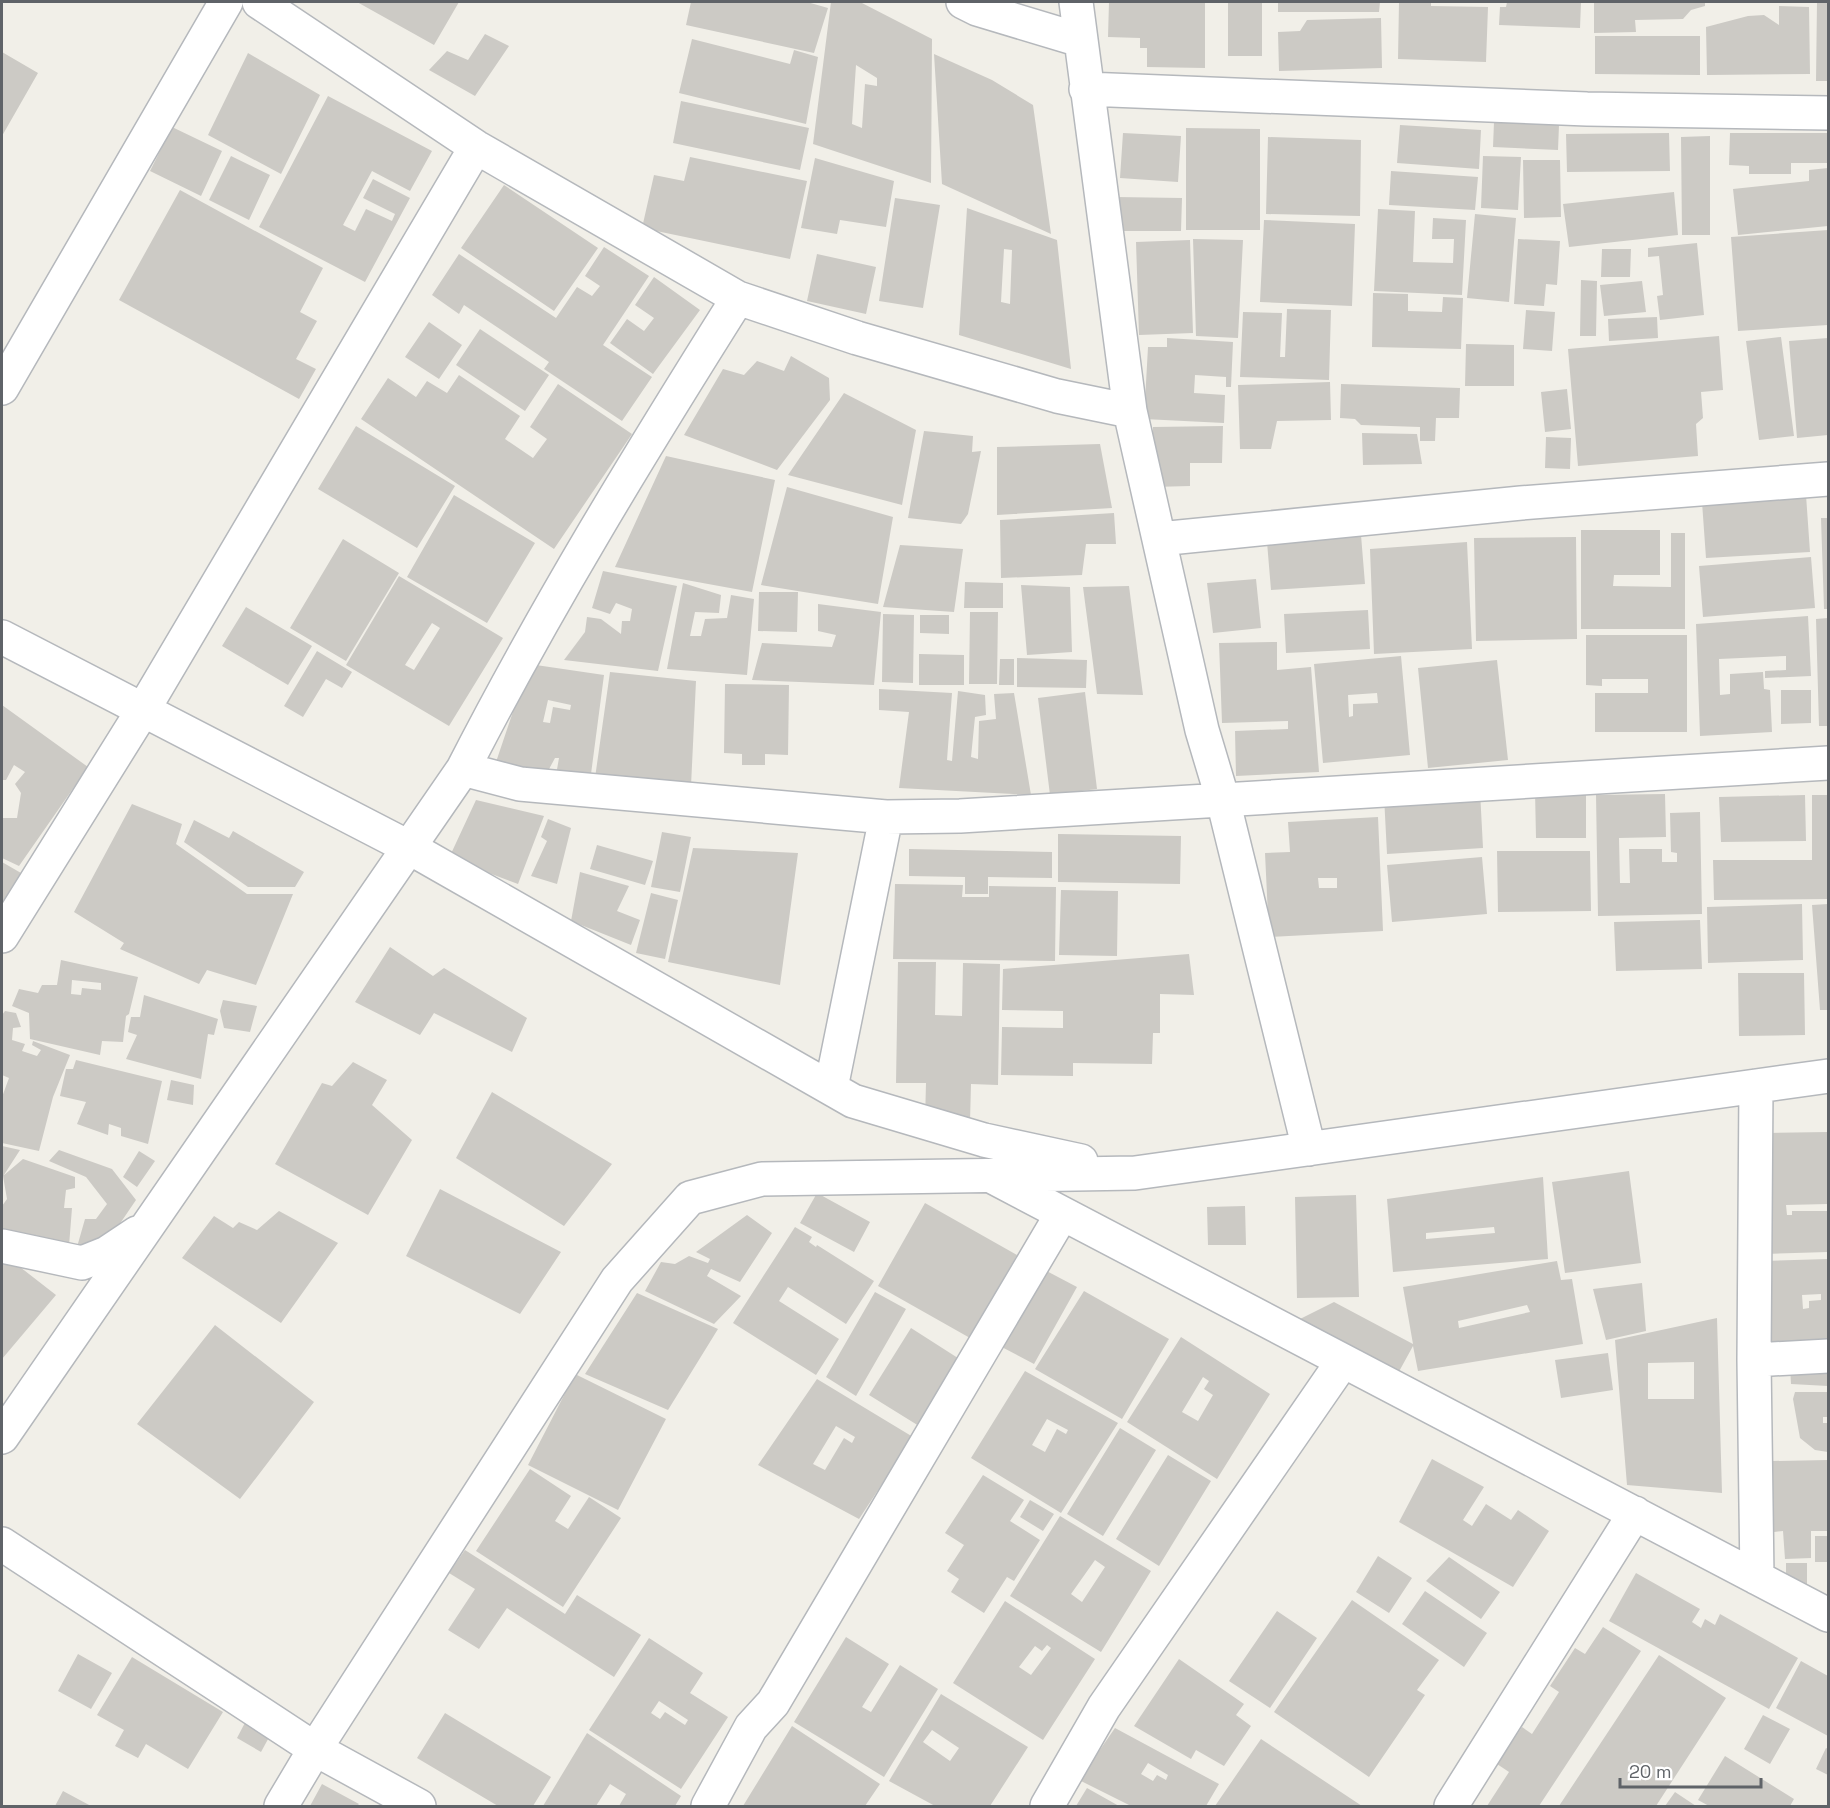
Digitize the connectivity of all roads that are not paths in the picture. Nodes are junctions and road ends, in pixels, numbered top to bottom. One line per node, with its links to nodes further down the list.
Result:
1 (226, 2): 10 (street)
2 (259, 2): 8 (street)
3 (963, 2): 5 (street)
4 (1076, 2): 5 (street)
5 (1080, 40): 6 (street)
6 (1086, 89): 7 (street); 11 (street)
7 (1828, 113)
8 (476, 147): 9 (street); 15 (street)
9 (738, 298): 11 (street); 17 (street)
10 (2, 388)
11 (1130, 411): 13 (street)
12 (1828, 479): 13 (street)
13 (1159, 539): 18 (street)
14 (2, 637): 15 (street)
15 (143, 710): 20 (street); 21 (street)
16 (1828, 763): 18 (street)
17 (463, 769): 19 (street); 20 (street)
18 (1223, 800): 19 (street); 25 (street)
19 (886, 817): 24 (street)
20 (410, 848): 24 (street); 29 (street)
21 (2, 936)
22 (1828, 1076): 23 (street)
23 (1756, 1086): 25 (street); 33 (street)
24 (831, 1088): 26 (street)
25 (1309, 1149): 26 (street)
26 (1135, 1173): 27 (street)
27 (990, 1176): 28 (street); 39 (street)
28 (1062, 1214): 32 (street); 42 (street)
29 (151, 1224): 30 (street); 34 (street)
30 (2, 1246)
31 (1828, 1356): 33 (street)
32 (1343, 1360): 35 (street); 43 (street)
33 (1754, 1360): 37 (street)
34 (2, 1437)
35 (1635, 1513): 37 (street); 44 (street)
36 (2, 1544): 39 (street)
37 (1757, 1578): 38 (street)
38 (1828, 1615)
39 (315, 1749): 40 (street); 41 (street)
40 (281, 1806)
41 (419, 1806)
42 (708, 1806)
43 (1047, 1806)
44 (1451, 1806)

